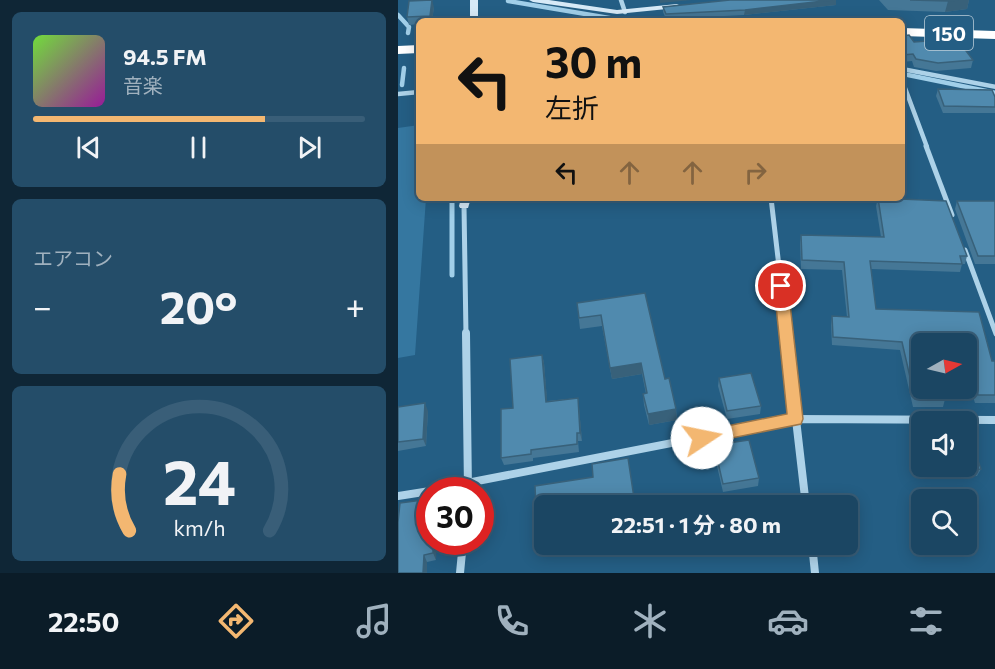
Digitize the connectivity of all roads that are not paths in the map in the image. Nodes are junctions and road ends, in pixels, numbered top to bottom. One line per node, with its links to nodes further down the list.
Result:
1 (474, 0): 6 (street)
2 (533, 0): 5 (street)
3 (621, 0): 5 (street)
4 (682, 6): 5 (street)
5 (625, 12)
6 (474, 18)
7 (905, 25): 8 (highway, 150)
8 (995, 26)
9 (905, 32): 10 (highway, 150)
10 (995, 35)
11 (416, 49): 12 (highway)
12 (398, 50)
13 (416, 57): 14 (highway)
14 (398, 59)
15 (905, 70): 16 (street)
16 (995, 87)
17 (905, 88): 22 (street)
18 (416, 92): 19 (street)
19 (398, 94)
20 (771, 201): 25 (street)
21 (465, 202): 27 (street)
22 (955, 223)
23 (963, 245): 24 (street)
24 (995, 334)
25 (795, 419): 26 (street); 28 (street); 30 (street)
26 (995, 420)
27 (469, 477)
28 (494, 482)
29 (416, 493): 31 (street)
30 (805, 495)
31 (398, 496)
32 (462, 555): 34 (street)
33 (813, 555): 35 (street)
34 (460, 573)
35 (815, 573)

